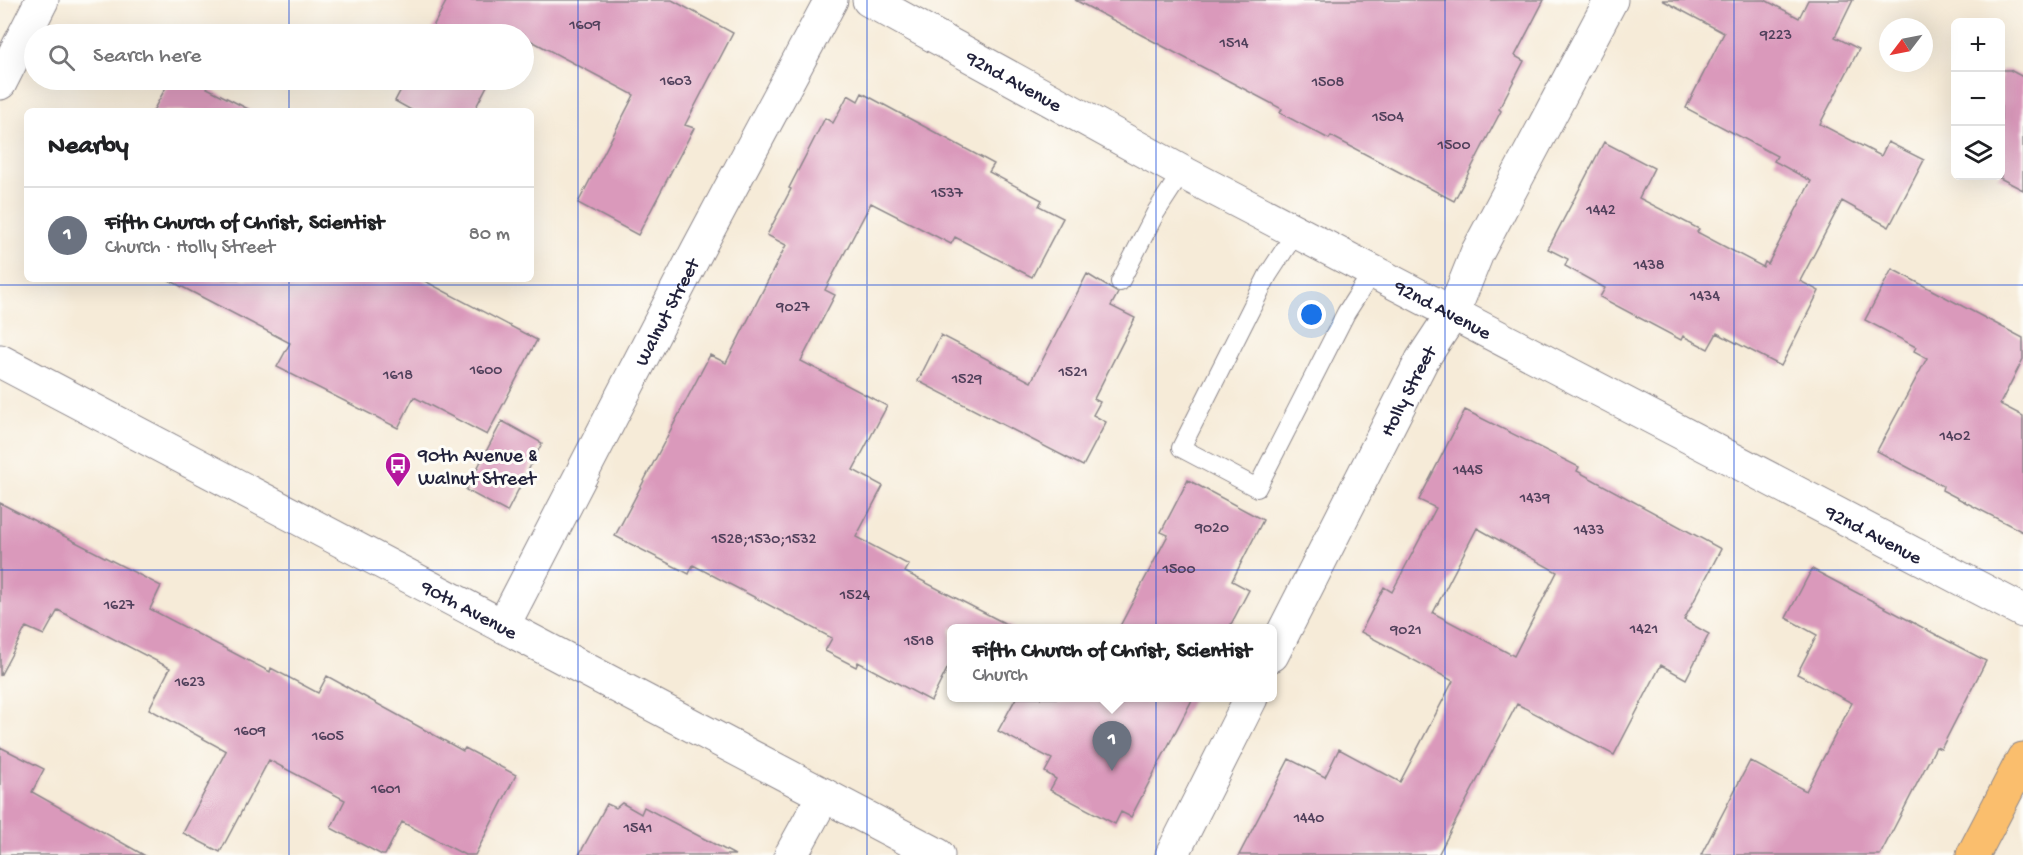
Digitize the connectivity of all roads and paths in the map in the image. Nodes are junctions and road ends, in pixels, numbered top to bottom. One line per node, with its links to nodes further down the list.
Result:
1 (42, 0): 5 (street)
2 (831, 0): 15 (street, Walnut Street)
3 (869, 0): 8 (street, 92nd Avenue)
4 (1611, 0): 12 (street, Holly Street)
5 (30, 24)
6 (24, 36): 7 (street)
7 (0, 83)
8 (1182, 172): 9 (street, 92nd Avenue); 11 (lane)
9 (1296, 231): 10 (street, 92nd Avenue); 10 (lane)
10 (1373, 271): 12 (street, 92nd Avenue)
11 (1120, 282)
12 (1453, 313): 14 (street, 92nd Avenue); 16 (street, Holly Street)
13 (0, 361): 15 (street, 90th Avenue)
14 (2023, 610)
15 (503, 626): 19 (street, 90th Avenue)
16 (1277, 646)
17 (1249, 702): 22 (street)
18 (2023, 759): 23 (main road)
19 (824, 795): 20 (street); 21 (street, 90th Avenue)
20 (791, 855)
21 (938, 855)
22 (1172, 855)
23 (1973, 855)

